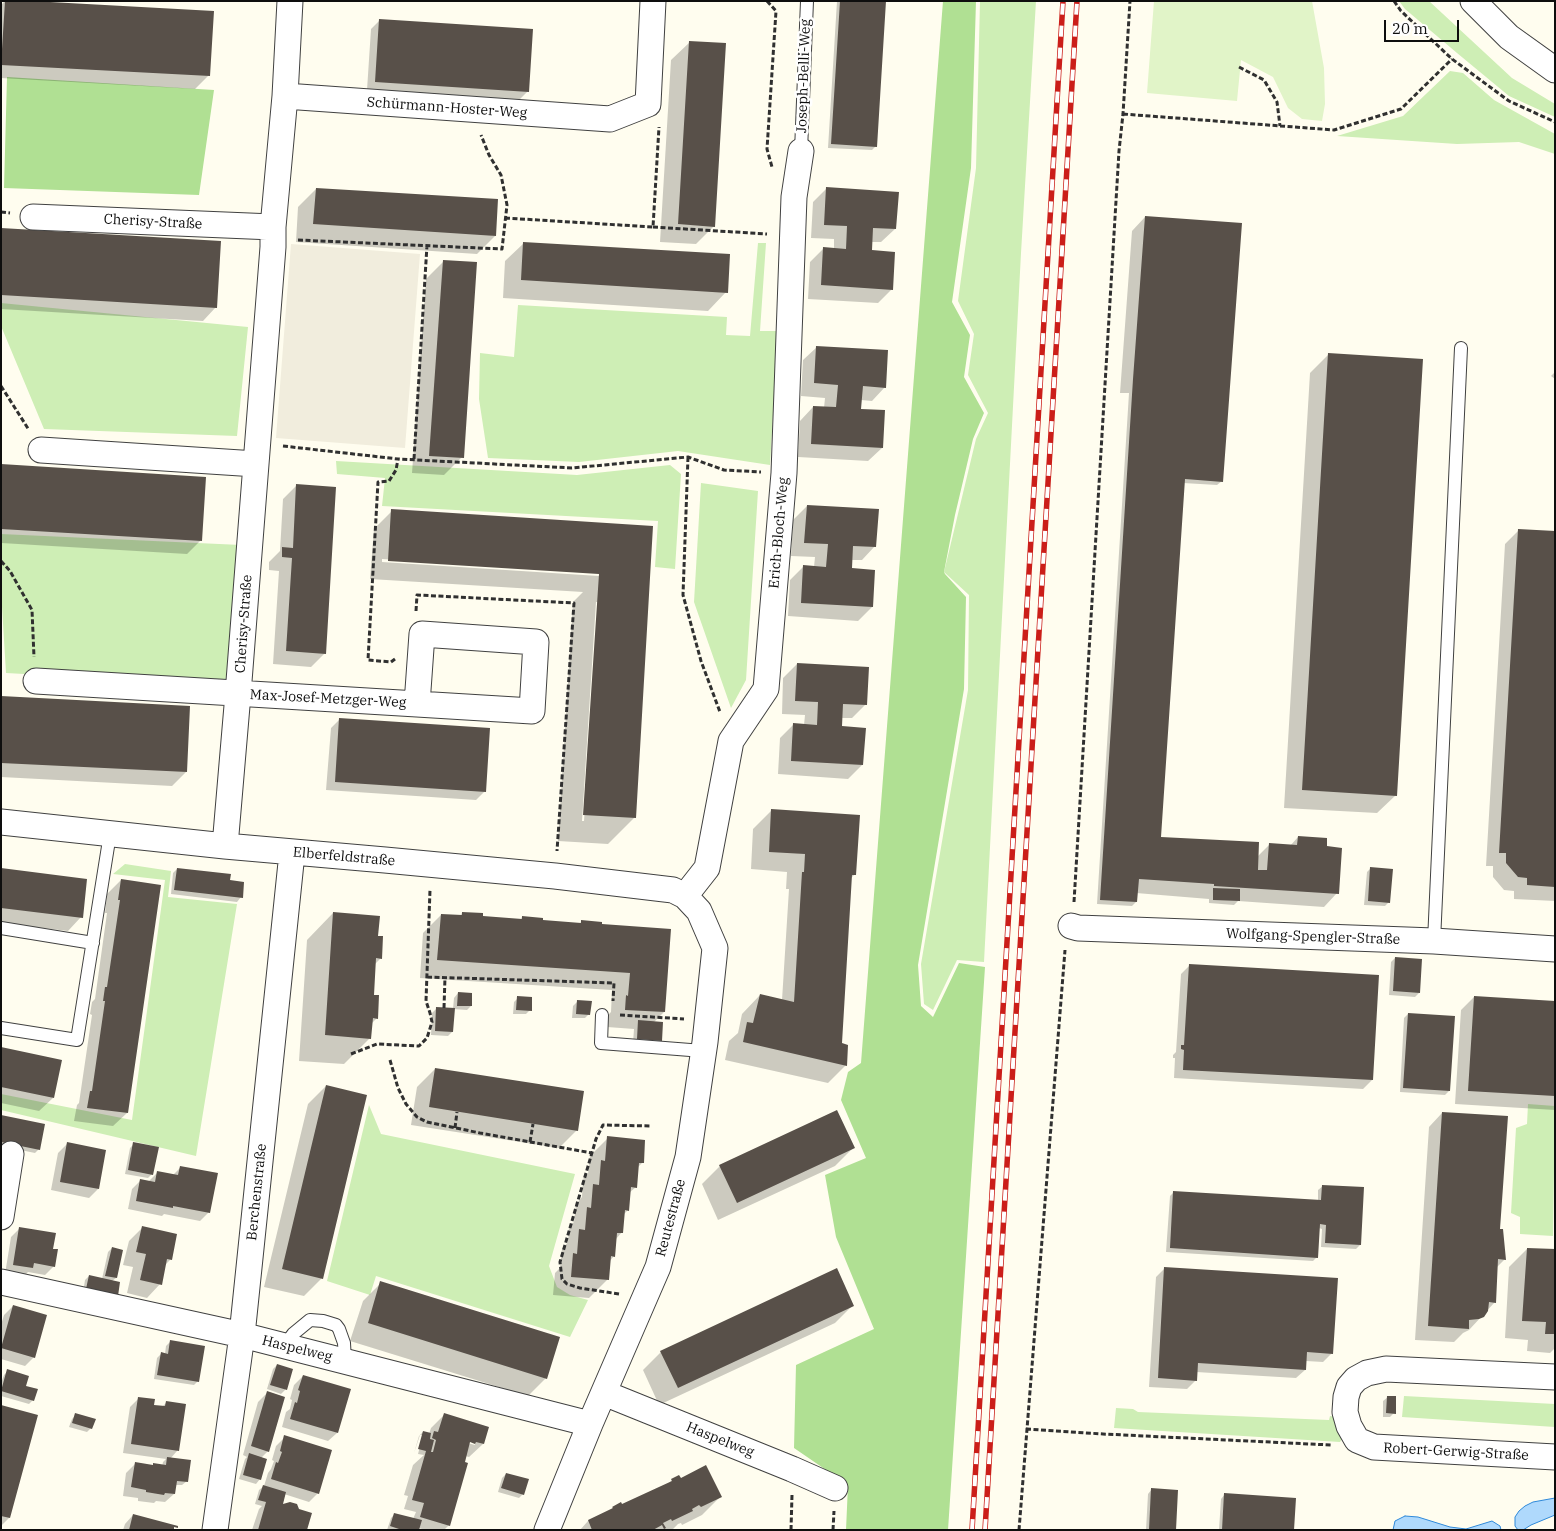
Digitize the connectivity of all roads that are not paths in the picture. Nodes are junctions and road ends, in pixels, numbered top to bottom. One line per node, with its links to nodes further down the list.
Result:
1 (290, 1): 6 (street, Cherisy-Straße)
2 (653, 1): 6 (street, Schürmann-Hoster-Weg)
3 (807, 1): 7 (lane, Joseph-Belli-Weg)
4 (1472, 1): 5 (street)
5 (1555, 70)
6 (285, 96): 9 (street, Cherisy-Straße)
7 (802, 151): 20 (street, Erich-Bloch-Weg)
8 (33, 217): 9 (street, Cherisy-Straße)
9 (273, 233): 12 (street, Cherisy-Straße)
10 (1461, 348): 23 (lane)
11 (41, 450): 12 (street)
12 (256, 453): 14 (street, Cherisy-Straße)
13 (36, 681): 14 (street, Cherisy-Straße)
14 (238, 694): 15 (street, Max-Josef-Metzger-Weg); 18 (street, Cherisy-Straße)
15 (417, 704): 15 (street, Max-Josef-Metzger-Weg)
16 (1, 822): 17 (street, Elberfeldstraße)
17 (110, 834): 18 (street, Elberfeldstraße); 24 (lane)
18 (225, 846): 19 (street, Elberfeldstraße)
19 (292, 853): 20 (street, Elberfeldstraße); 32 (street, Berchenstraße)
20 (685, 896): 28 (street, Reutestraße)
21 (1071, 926): 23 (street, Wolfgang-Spengler-Straße)
22 (1, 928): 24 (lane)
23 (1434, 941): 25 (street, Wolfgang-Spengler-Straße)
24 (93, 943): 27 (lane)
25 (1555, 949)
26 (607, 1015): 28 (lane)
27 (1, 1028)
28 (703, 1051): 36 (street, Reutestraße)
29 (11, 1154): 30 (street)
30 (1, 1217)
31 (1, 1282): 32 (street, Haspelweg)
32 (242, 1335): 33 (street, Haspelweg); 40 (street, Berchenstraße)
33 (284, 1346): 34 (street, Haspelweg); 34 (lane)
34 (346, 1361): 37 (street, Haspelweg)
35 (1555, 1377): 38 (street, Robert-Gerwig-Straße)
36 (604, 1393): 37 (street, Reutestraße); 39 (street, Haspelweg)
37 (590, 1424): 41 (street, Reutestraße)
38 (1555, 1457)
39 (835, 1488)
40 (215, 1530)
41 (547, 1530)

